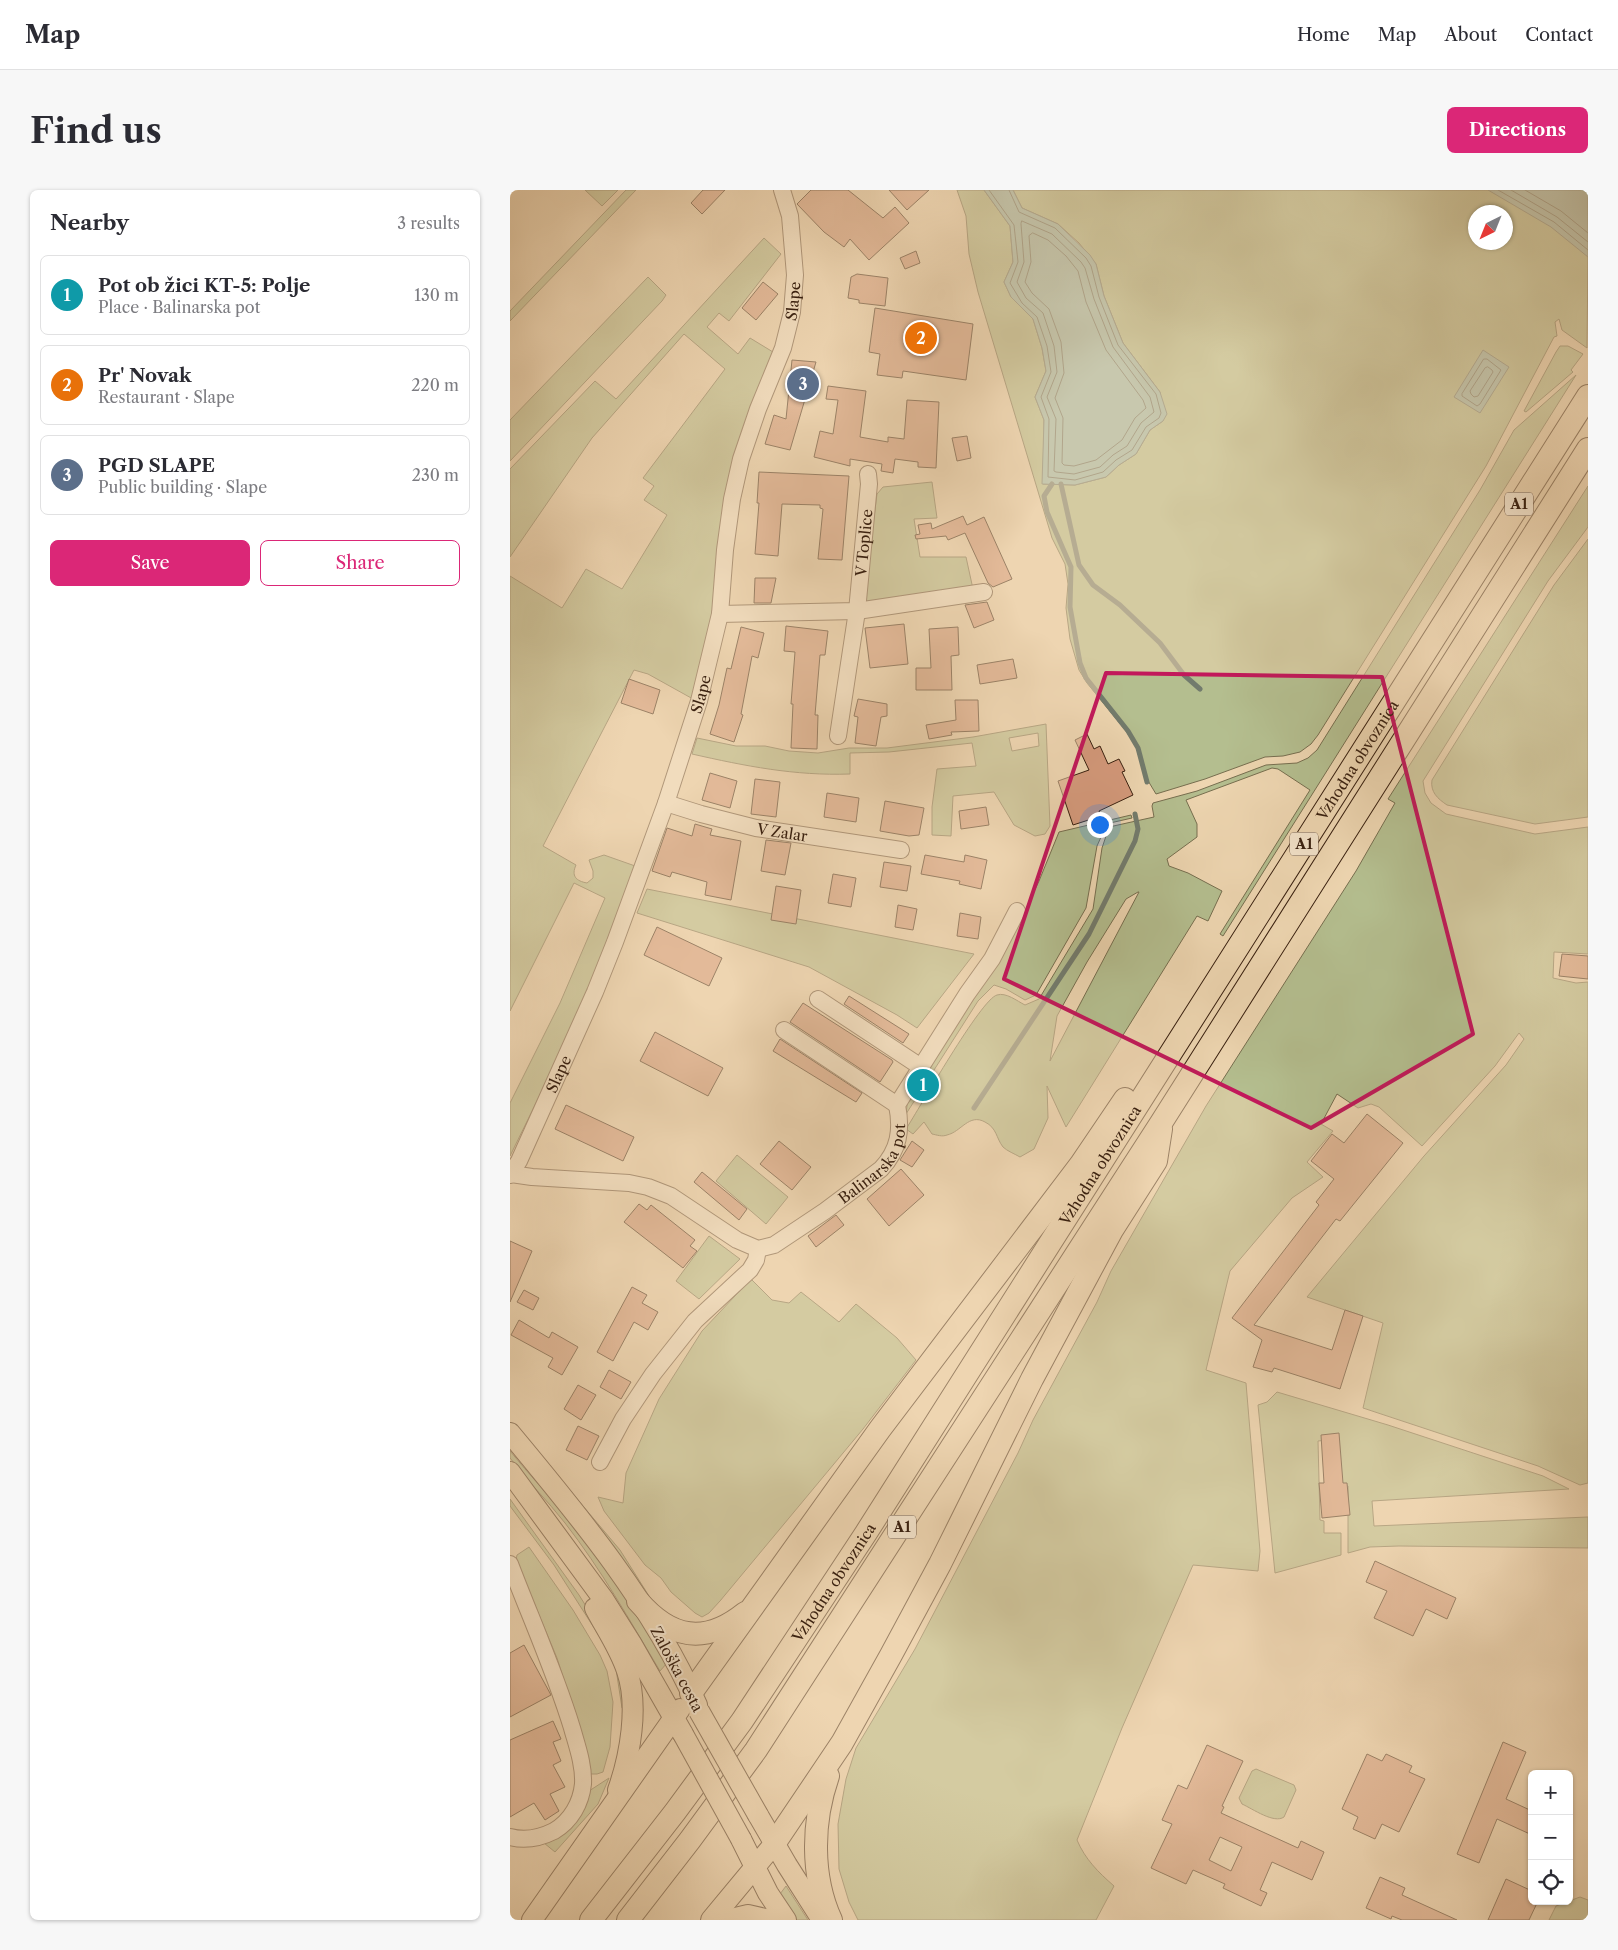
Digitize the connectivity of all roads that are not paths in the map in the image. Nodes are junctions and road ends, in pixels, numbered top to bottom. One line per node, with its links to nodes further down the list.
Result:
1 (782, 190): 7 (street, Slape)
2 (1588, 396): 15 (highway, Vzhodna obvoznica / A1)
3 (1588, 449): 17 (highway, Vzhodna obvoznica / A1)
4 (868, 474): 6 (street, V Toplice)
5 (984, 592): 6 (street)
6 (857, 611): 7 (street); 8 (street, V Toplice)
7 (720, 614): 9 (street, Slape)
8 (838, 736)
9 (666, 803): 10 (street, V Zalar); 18 (street, Slape)
10 (901, 850)
11 (1017, 911): 14 (street, Balinarska pot)
12 (818, 999): 14 (street)
13 (784, 1030): 16 (street)
14 (921, 1068): 16 (street, Balinarska pot)
15 (1158, 1075): 26 (highway); 35 (highway, Vzhodna obvoznica / A1)
16 (897, 1105): 19 (street, Balinarska pot)
17 (1161, 1124): 29 (highway); 36 (highway, Vzhodna obvoznica / A1)
18 (510, 1175): 19 (street)
19 (758, 1249): 21 (street)
20 (510, 1433): 25 (main road, Zaloška cesta)
21 (600, 1462)
22 (510, 1472): 23 (main road, Zaloška cesta)
23 (574, 1559): 28 (main road, Zaloška cesta); 30 (main road)
24 (510, 1564): 31 (street)
25 (638, 1601): 26 (highway); 27 (main road, Zaloška cesta)
26 (757, 1602): 27 (highway)
27 (695, 1702): 28 (main road); 32 (main road, Zaloška cesta, bridge)
28 (678, 1726): 30 (main road); 33 (main road, Zaloška cesta, bridge)
29 (842, 1743): 32 (highway); 42 (highway)
30 (610, 1811): 34 (main road)
31 (510, 1837)
32 (774, 1844): 33 (main road); 41 (main road, Zaloška cesta)
33 (755, 1867): 37 (main road); 40 (main road, Zaloška cesta)
34 (532, 1920)
35 (591, 1920)
36 (628, 1920)
37 (711, 1920)
38 (727, 1920): 39 (main road)
39 (770, 1920)
40 (786, 1920)
41 (822, 1920)
42 (831, 1920)

